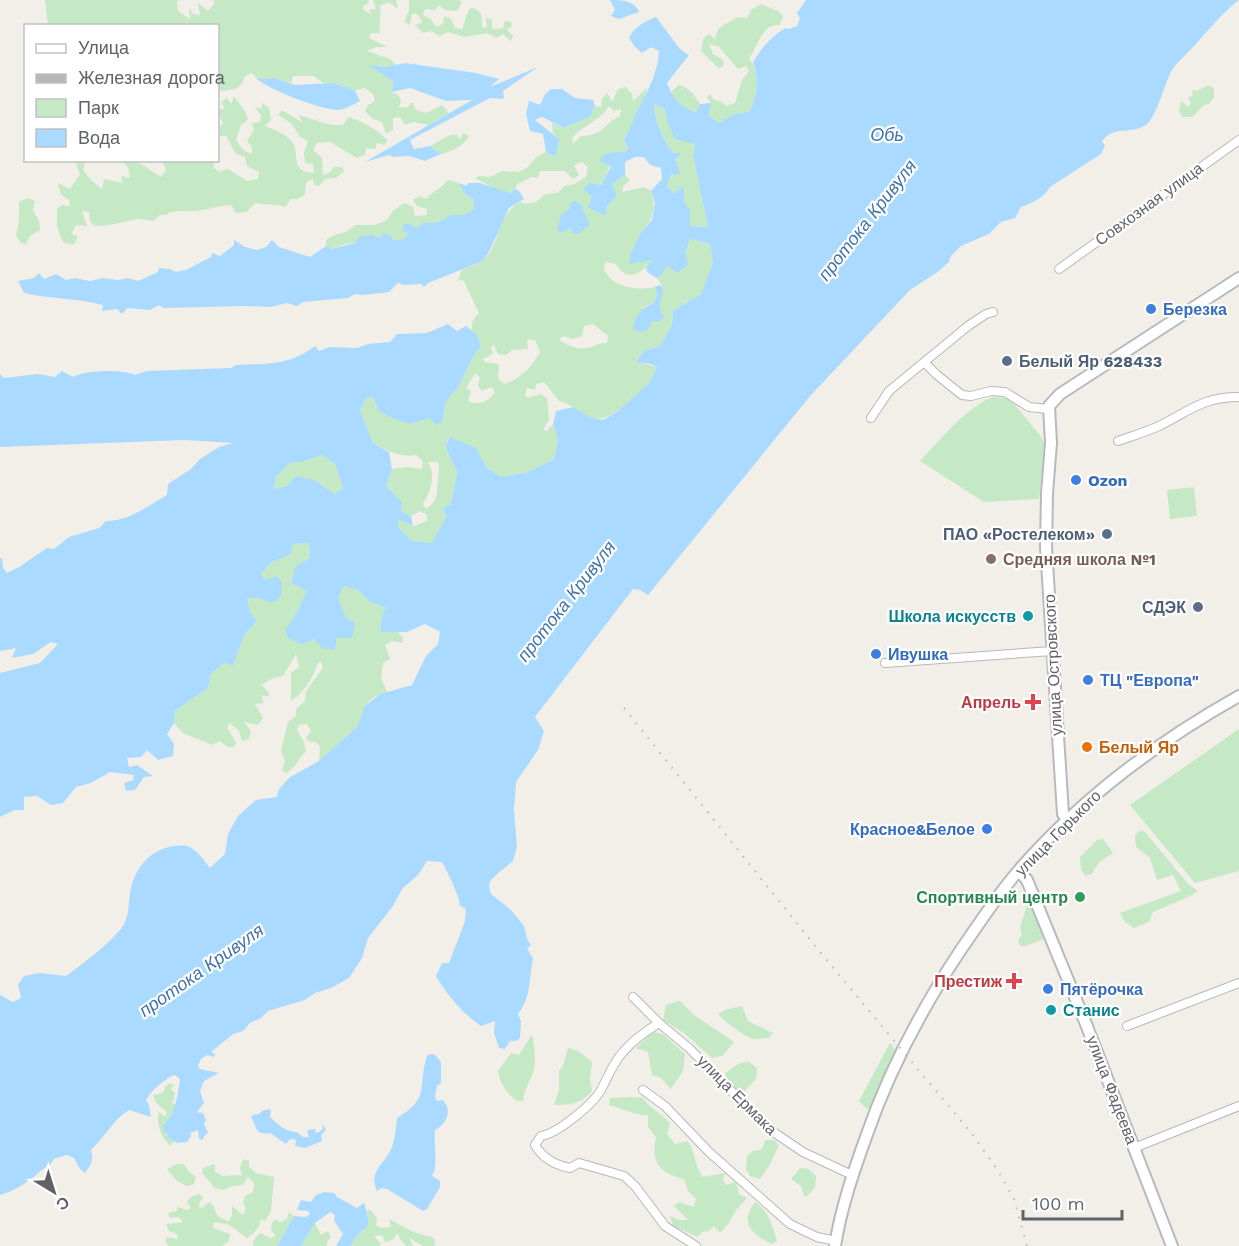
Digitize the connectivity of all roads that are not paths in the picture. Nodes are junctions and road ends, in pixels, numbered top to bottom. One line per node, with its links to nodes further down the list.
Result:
1 (1239, 140): 2 (street, Совхозная улица)
2 (1059, 269)
3 (1239, 278): 7 (street)
4 (993, 312): 5 (street)
5 (924, 362): 7 (street); 8 (street)
6 (1239, 397): 9 (street)
7 (1048, 410): 10 (street, улица Островского)
8 (871, 418)
9 (1118, 441)
10 (1052, 651): 11 (street); 13 (street, улица Островского)
11 (885, 663)
12 (1239, 696): 13 (street, улица Горького)
13 (1067, 820): 14 (street, улица Горького)
14 (1018, 870): 21 (street, улица Фадеева); 22 (street, улица Горького)
15 (1239, 983): 18 (street)
16 (633, 997): 17 (street, улица Ермака)
17 (659, 1023): 22 (street, улица Ермака); 24 (street)
18 (1127, 1026)
19 (643, 1090): 23 (street)
20 (1239, 1106): 21 (street)
21 (1134, 1148): 25 (street, улица Фадеева)
22 (852, 1175): 23 (street, улица Горького)
23 (835, 1244)
24 (696, 1246)
25 (1172, 1246)

